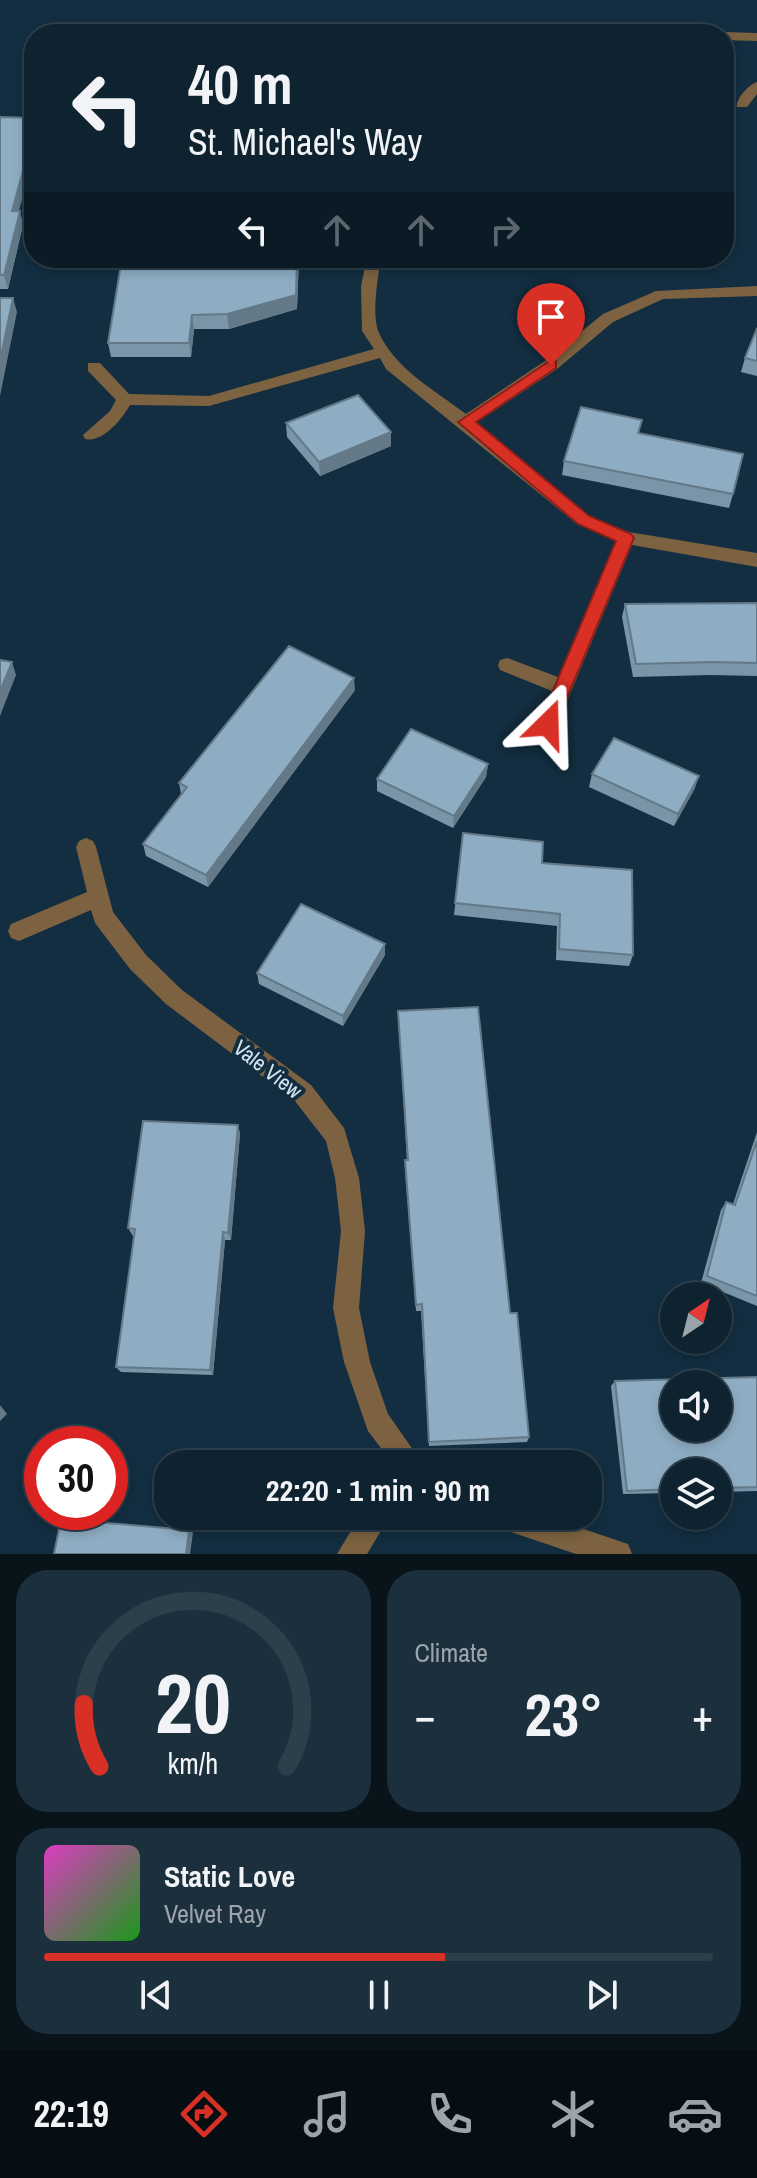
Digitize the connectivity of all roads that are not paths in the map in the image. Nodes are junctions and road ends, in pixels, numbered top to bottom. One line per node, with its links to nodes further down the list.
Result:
1 (734, 36): 2 (street)
2 (757, 37)
3 (757, 86): 4 (street)
4 (742, 104)
5 (372, 268): 7 (street)
6 (757, 291): 10 (street)
7 (383, 352): 9 (street); 10 (street)
8 (94, 367): 9 (street)
9 (125, 399): 11 (street)
10 (466, 422): 12 (street)
11 (91, 435)
12 (626, 538): 13 (street); 15 (street)
13 (757, 560)
14 (507, 665): 15 (street)
15 (563, 687): 16 (street)
16 (548, 724)
17 (86, 847): 18 (street, Vale View)
18 (98, 897): 19 (street); 20 (street, Vale View)
19 (19, 931)
20 (399, 1450)
21 (367, 1530): 23 (street)
22 (545, 1530): 24 (street)
23 (351, 1554)
24 (618, 1554)

